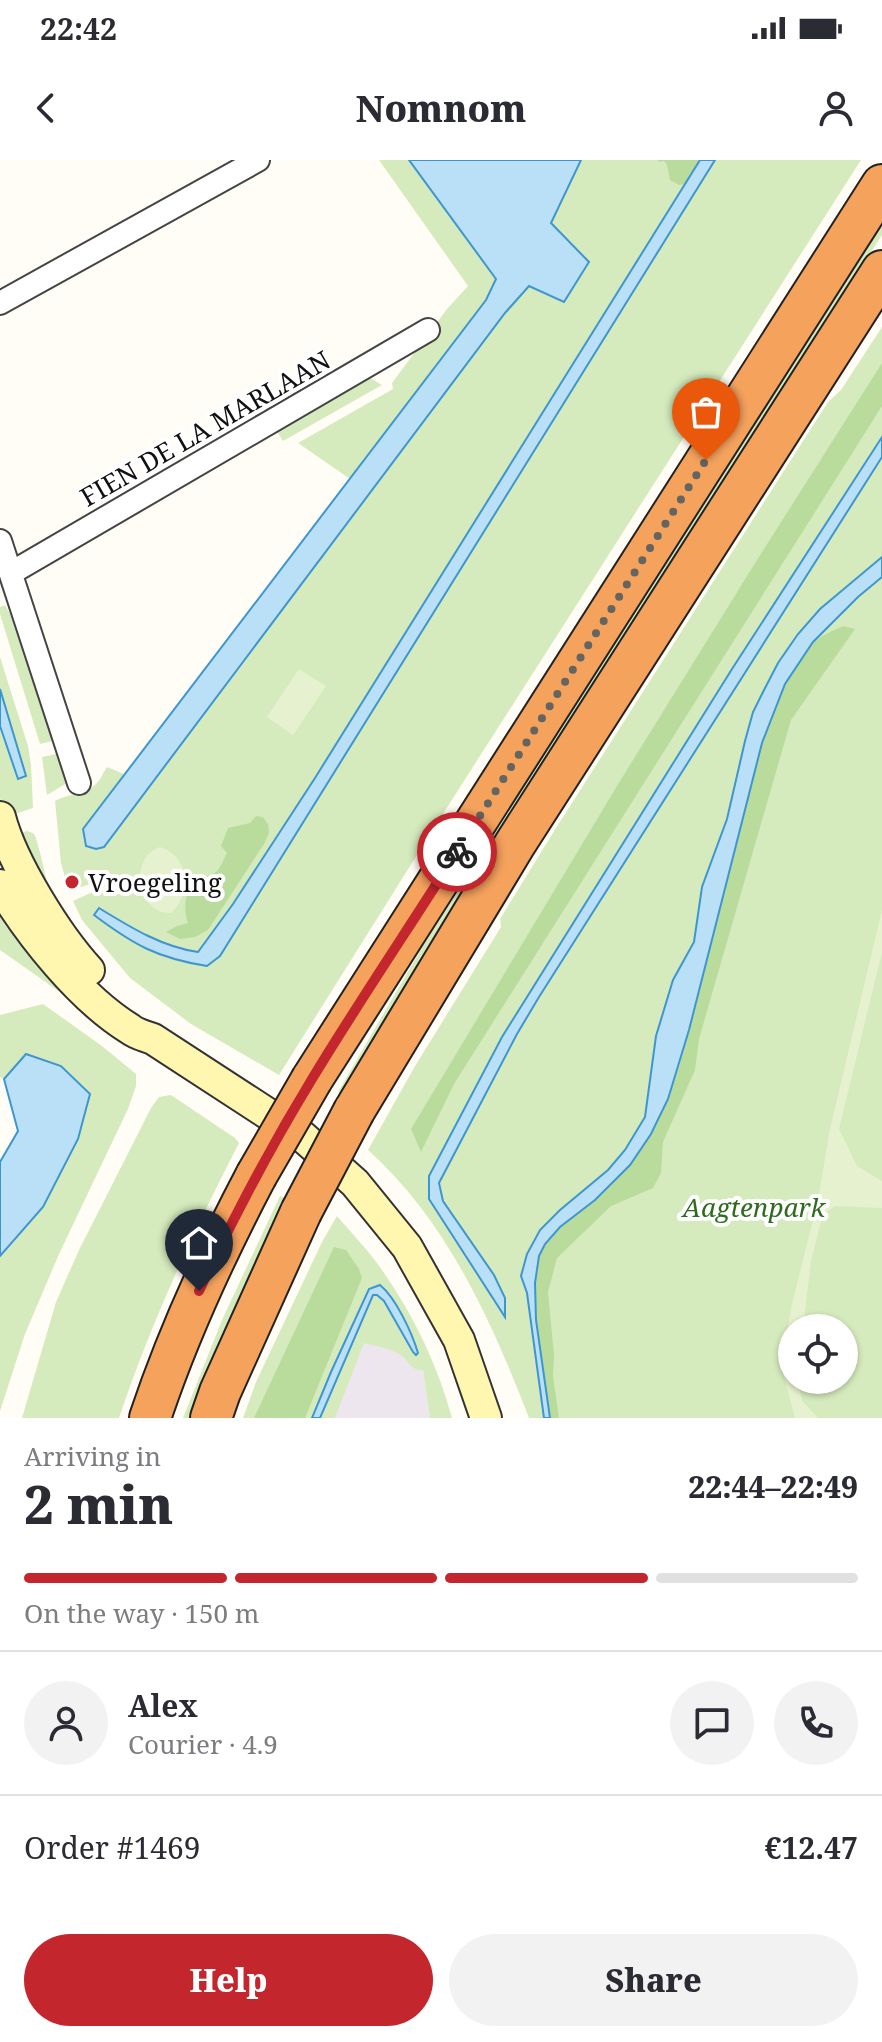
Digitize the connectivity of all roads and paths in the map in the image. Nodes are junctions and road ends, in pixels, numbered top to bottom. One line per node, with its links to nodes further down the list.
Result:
1 (258, 160): 4 (street)
2 (882, 185): 12 (highway, bridge)
3 (882, 271): 13 (highway, bridge)
4 (0, 303)
5 (428, 330): 7 (street, FIEN DE LA MARLAAN)
6 (0, 541): 7 (street)
7 (11, 573): 8 (street)
8 (79, 783)
9 (0, 817): 11 (main road)
10 (0, 885): 11 (main road)
11 (153, 1039): 14 (main road)
12 (150, 1418)
13 (211, 1418)
14 (486, 1418)

